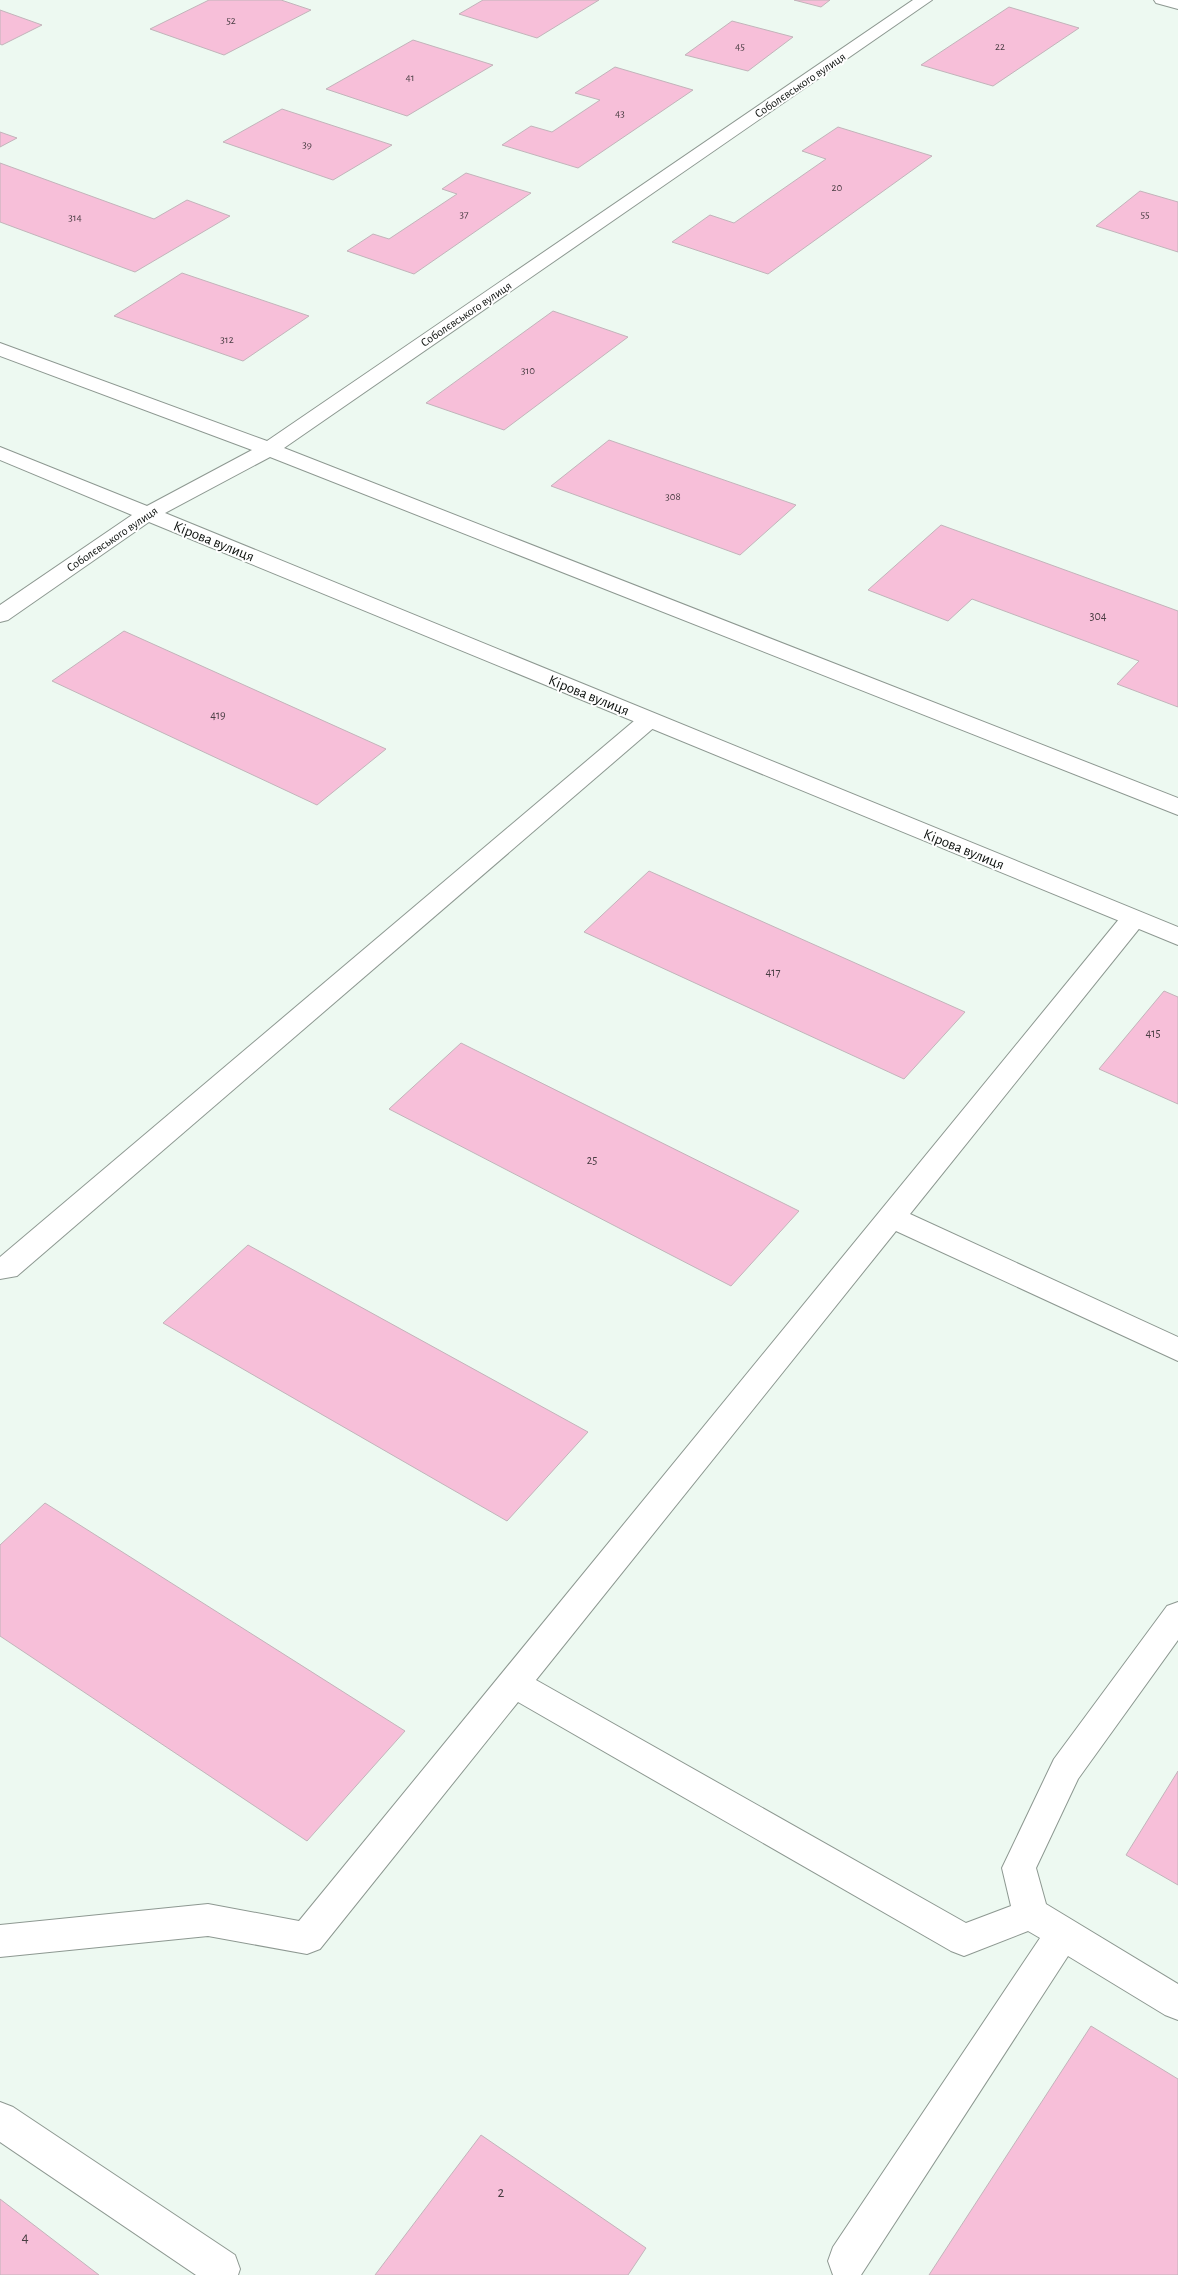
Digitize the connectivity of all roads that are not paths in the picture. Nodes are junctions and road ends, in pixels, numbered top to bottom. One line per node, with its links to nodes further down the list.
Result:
1 (924, 0): 5 (street, Соболєвського вулиця)
2 (1162, 0): 3 (street)
3 (1178, 4)
4 (0, 349): 5 (street)
5 (269, 449): 7 (street, Соболєвського вулиця); 10 (street)
6 (0, 453): 7 (street, Кірова вулиця)
7 (147, 514): 8 (street, Соболєвського вулиця); 9 (street, Кірова вулиця)
8 (0, 616)
9 (649, 720): 11 (street, Кірова вулиця); 14 (street)
10 (1178, 806)
11 (1133, 919): 12 (street, Кірова вулиця); 13 (street)
12 (1178, 937)
13 (891, 1217): 15 (street); 17 (street)
14 (0, 1268)
15 (1178, 1350)
16 (1178, 1615): 18 (street)
17 (513, 1683): 18 (street); 20 (street)
18 (1031, 1914): 19 (street)
19 (1063, 1933): 21 (street); 23 (street)
20 (0, 1941)
21 (1178, 2004)
22 (0, 2120): 24 (street)
23 (847, 2261)
24 (221, 2269)

